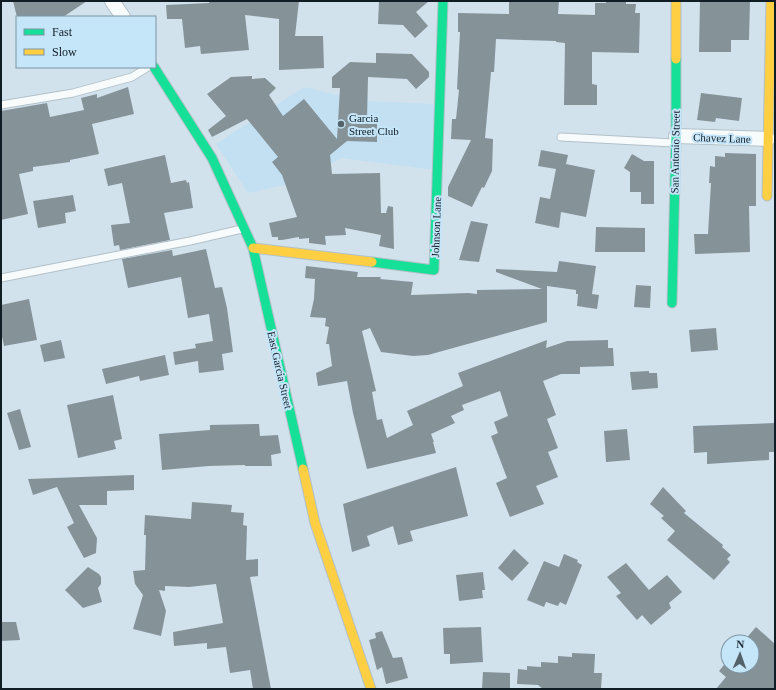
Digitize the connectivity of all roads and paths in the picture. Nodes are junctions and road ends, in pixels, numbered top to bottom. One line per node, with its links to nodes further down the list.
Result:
1 (112, 1): 5 (street)
2 (443, 1): 14 (street, Johnson Lane)
3 (676, 1): 11 (street, San Antonio Street)
4 (771, 1): 10 (street)
5 (121, 16)
6 (146, 68): 8 (lane)
7 (155, 68): 13 (street, East Garcia Street)
8 (1, 105)
9 (562, 137): 11 (lane)
10 (768, 139): 11 (street, Chavez Lane); 12 (street)
11 (676, 140): 16 (street, San Antonio Street)
12 (767, 196)
13 (244, 228): 14 (street, East Garcia Street); 15 (lane)
14 (253, 248): 17 (street, East Garcia Street)
15 (1, 278)
16 (672, 303)
17 (370, 689)

